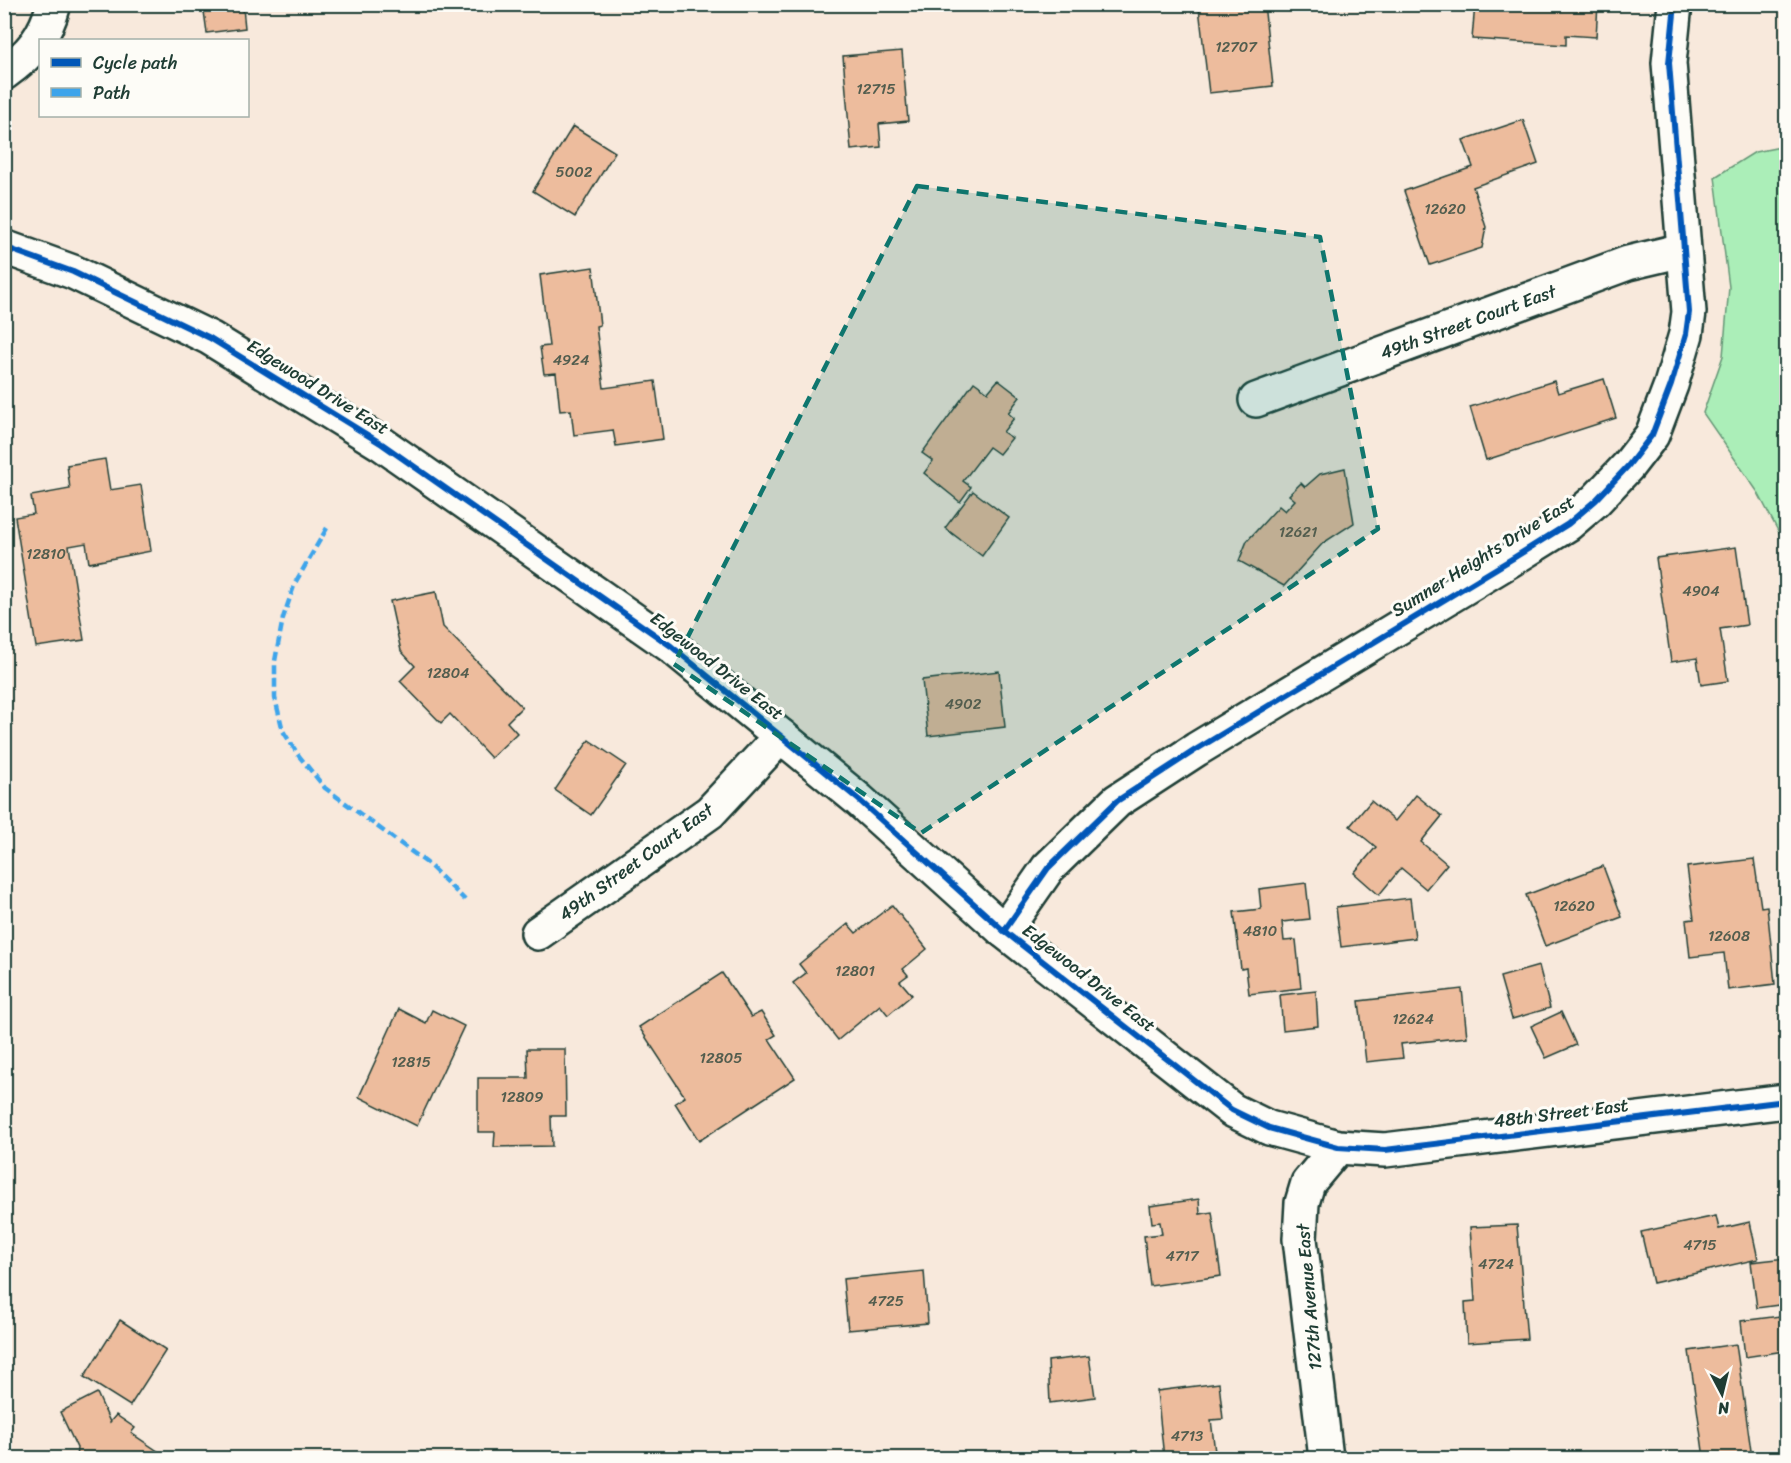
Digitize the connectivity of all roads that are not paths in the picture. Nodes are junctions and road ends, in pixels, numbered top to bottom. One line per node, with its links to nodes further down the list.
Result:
1 (54, 4): 3 (street)
2 (1675, 4): 7 (street, Sumner Heights Drive East)
3 (40, 39)
4 (39, 41): 5 (street)
5 (4, 73)
6 (4, 247): 9 (street, Edgewood Drive East)
7 (1683, 250): 8 (street, 49th Street Court East); 10 (street, Sumner Heights Drive East)
8 (1256, 400)
9 (781, 736): 10 (street, Edgewood Drive East); 11 (street, 49th Street Court East)
10 (1004, 931): 13 (street, Edgewood Drive East)
11 (538, 933)
12 (1786, 1101): 13 (street, 48th Street East)
13 (1338, 1147): 14 (street, 127th Avenue East)
14 (1326, 1458)

